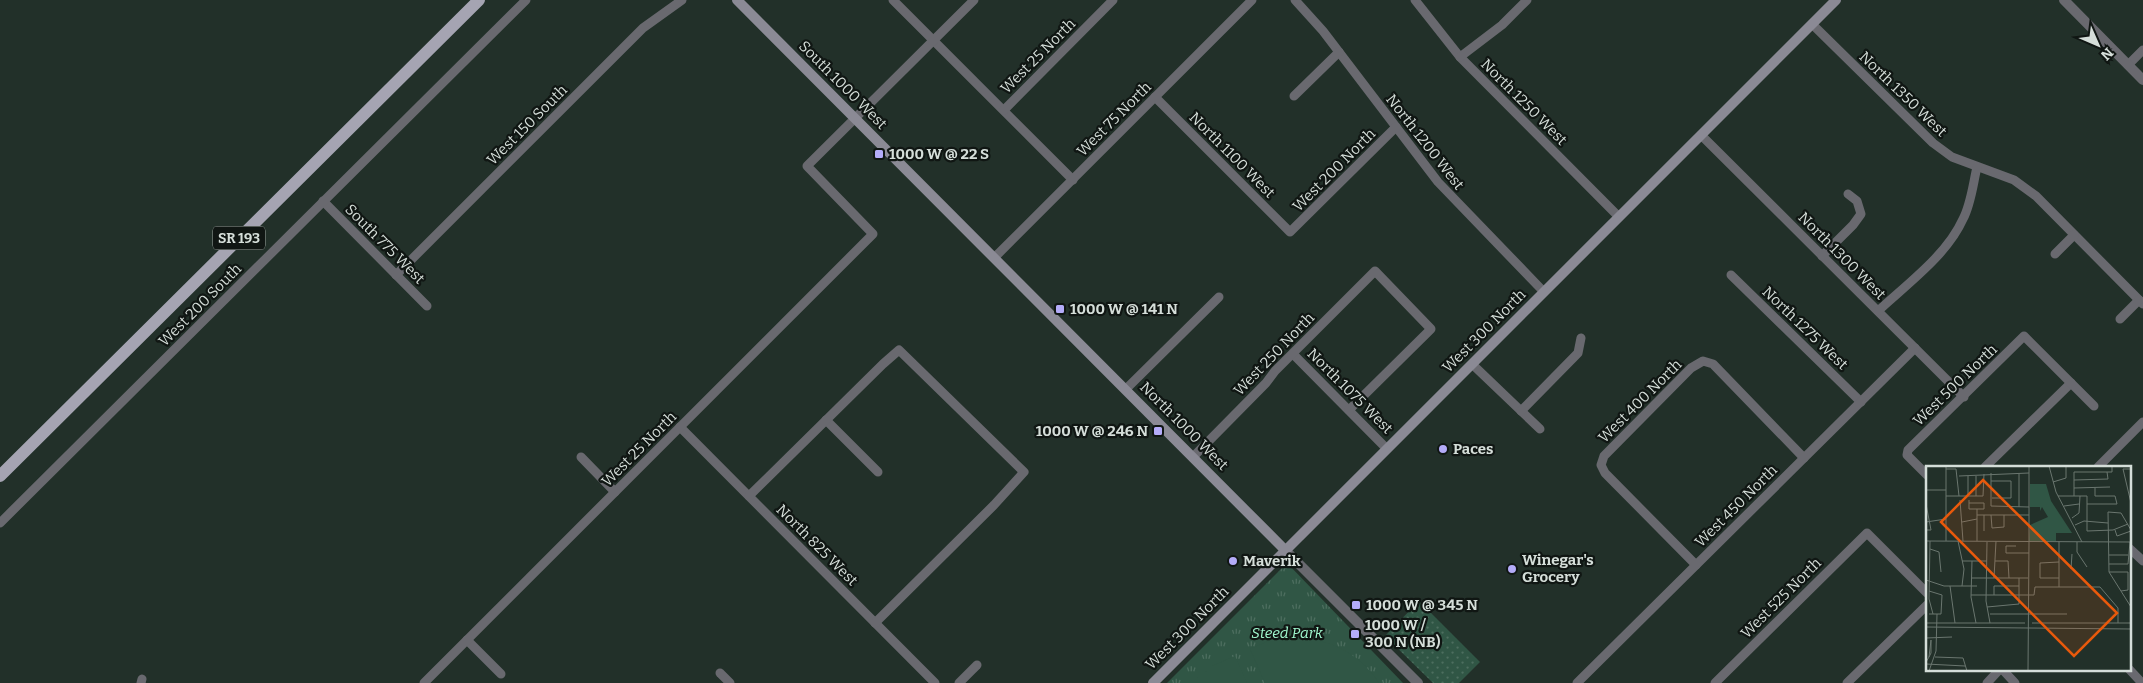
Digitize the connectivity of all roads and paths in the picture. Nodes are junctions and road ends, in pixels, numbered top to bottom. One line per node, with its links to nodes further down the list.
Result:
1 (479, 0): 69 (main road, SR 193)
2 (526, 0): 31 (street, West 200 South)
3 (682, 0): 38 (street, West 150 South)
4 (736, 0): 24 (main road, South 1000 West)
5 (893, 0): 15 (street)
6 (974, 0): 15 (street)
7 (1113, 0): 23 (street, West 25 North)
8 (1252, 0): 22 (street, West 75 North)
9 (1294, 0): 17 (street, North 1200 West)
10 (1415, 0): 18 (street, North 1250 West)
11 (1527, 0): 18 (street)
12 (1836, 0): 14 (main road, West 300 North)
13 (2064, 0): 19 (street)
14 (1812, 24): 26 (main road, West 300 North); 27 (street, North 1350 West)
15 (934, 40): 23 (street); 24 (street)
16 (2143, 50): 19 (street)
17 (1339, 52): 21 (street); 25 (street, North 1200 West)
18 (1460, 57): 32 (street, North 1250 West)
19 (2128, 65): 20 (street)
20 (2143, 80)
21 (1294, 96)
22 (1155, 97): 28 (street, West 75 North); 33 (street, North 1100 West)
23 (1004, 110): 28 (street)
24 (855, 119): 29 (main road, South 1000 West); 59 (street, West 25 North)
25 (1396, 127): 33 (street, West 200 North); 40 (street, North 1200 West)
26 (1701, 135): 32 (main road, West 300 North); 36 (street, North 1300 West)
27 (1977, 167): 34 (street, North 1350 West); 44 (street)
28 (1073, 180): 37 (street, West 75 North)
29 (928, 191): 37 (main road, North 1000 West)
30 (1848, 194): 36 (street)
31 (323, 201): 38 (street, South 775 West); 72 (street, West 200 South)
32 (1619, 217): 40 (main road, West 300 North)
33 (1290, 232)
34 (2074, 235): 35 (street); 42 (street, North 1350 West)
35 (2055, 254)
36 (1822, 256): 44 (street, North 1300 West)
37 (995, 257): 51 (main road, North 1000 West)
38 (396, 275): 43 (street, South 775 West)
39 (1731, 275): 53 (street, North 1275 West)
40 (1544, 292): 49 (main road, West 300 North)
41 (1219, 297): 51 (street)
42 (2141, 302): 45 (street)
43 (427, 306)
44 (1878, 311): 47 (street, North 1300 West)
45 (2120, 319)
46 (1581, 338): 56 (street)
47 (1915, 348): 52 (street, North 1300 West); 53 (street, West 450 North)
48 (1292, 354): 55 (street, North 1075 West); 55 (street, West 250 North); 63 (street, West 250 North)
49 (1472, 364): 56 (street); 61 (main road, West 300 North)
50 (2071, 383): 52 (street, West 500 North); 54 (street); 65 (street)
51 (1126, 389): 63 (main road, North 1000 West)
52 (1964, 397): 68 (street, West 500 North)
53 (1861, 402): 64 (street, West 450 North)
54 (2094, 406)
55 (1349, 410): 61 (street, North 1075 West)
56 (1521, 411): 60 (street)
57 (826, 420): 67 (street); 71 (street); 79 (street)
58 (2142, 425): 66 (street)
59 (680, 427): 70 (street, West 25 North); 71 (street, North 825 West)
60 (1540, 429)
61 (1387, 449): 74 (main road, West 300 North)
62 (581, 457): 70 (street)
63 (1193, 457): 74 (main road, North 1000 West)
64 (1804, 458): 76 (street, West 450 North); 76 (street, West 400 North)
65 (1986, 466)
66 (2099, 466)
67 (878, 472)
68 (1926, 474)
69 (0, 476)
70 (615, 492): 80 (street, West 25 North)
71 (749, 496): 79 (street, North 825 West)
72 (0, 523)
73 (2130, 549): 75 (street)
74 (1285, 550): 91 (main road, West 300 North); 92 (street, North 1000 West)
75 (2143, 561)
76 (1696, 566): 93 (street, West 450 North)
77 (1926, 592): 94 (street, West 525 North)
78 (1926, 606): 95 (street)
79 (875, 623): 89 (street, North 825 West)
80 (467, 640): 86 (street); 87 (street, West 25 North)
81 (977, 665): 90 (street)
82 (2000, 670): 96 (street)
83 (2002, 670): 97 (street)
84 (2130, 670): 98 (street)
85 (720, 673): 88 (street)
86 (501, 674)
87 (424, 683)
88 (730, 683)
89 (935, 683)
90 (959, 683)
91 (1153, 683)
92 (1418, 683)
93 (1578, 683)
94 (1715, 683)
95 (1847, 683)
96 (1987, 683)
97 (2016, 683)
98 (2142, 683)

